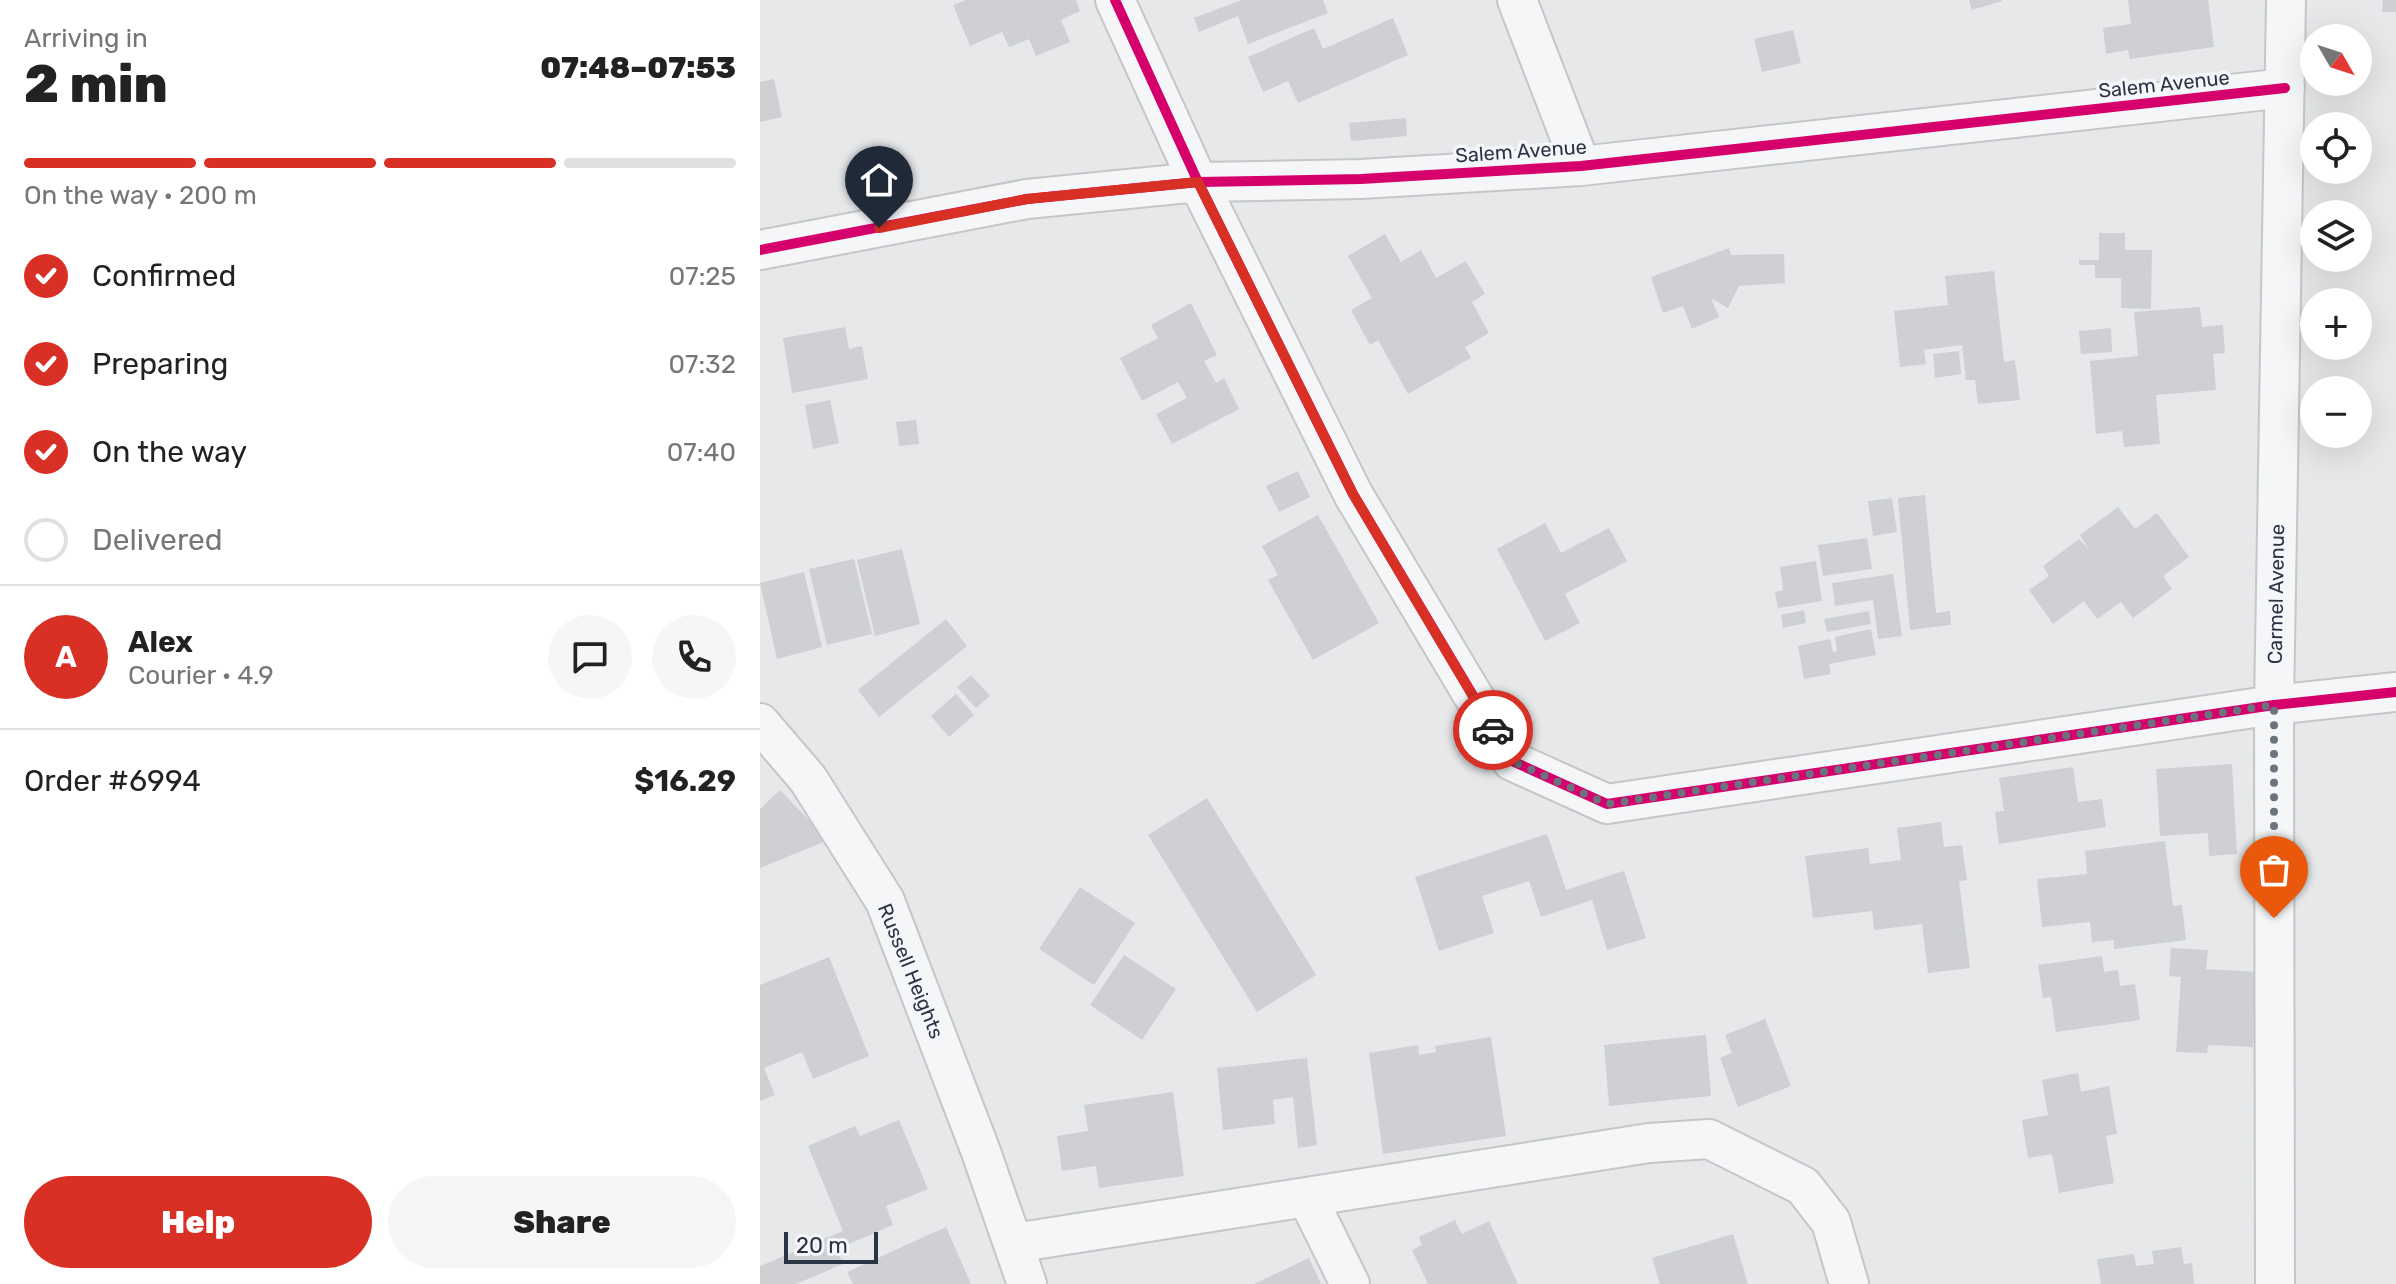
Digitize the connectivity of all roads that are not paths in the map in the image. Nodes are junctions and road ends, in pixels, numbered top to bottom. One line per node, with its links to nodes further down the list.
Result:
1 (1115, 0): 6 (street)
2 (1517, 0): 5 (street)
3 (2286, 0): 4 (street, Carmel Avenue)
4 (2285, 88): 5 (street, Salem Avenue); 9 (street, Carmel Avenue)
5 (1581, 166): 6 (street, Salem Avenue)
6 (1198, 182): 7 (street, Salem Avenue); 9 (street)
7 (760, 250)
8 (2396, 692): 9 (street)
9 (2274, 705): 16 (street, Carmel Avenue)
10 (760, 723): 12 (street, Russell Heights)
11 (1308, 1199): 12 (street); 14 (street); 15 (street)
12 (1015, 1243): 13 (street, Russell Heights)
13 (1027, 1284)
14 (1350, 1284)
15 (1849, 1284)
16 (2275, 1284)

